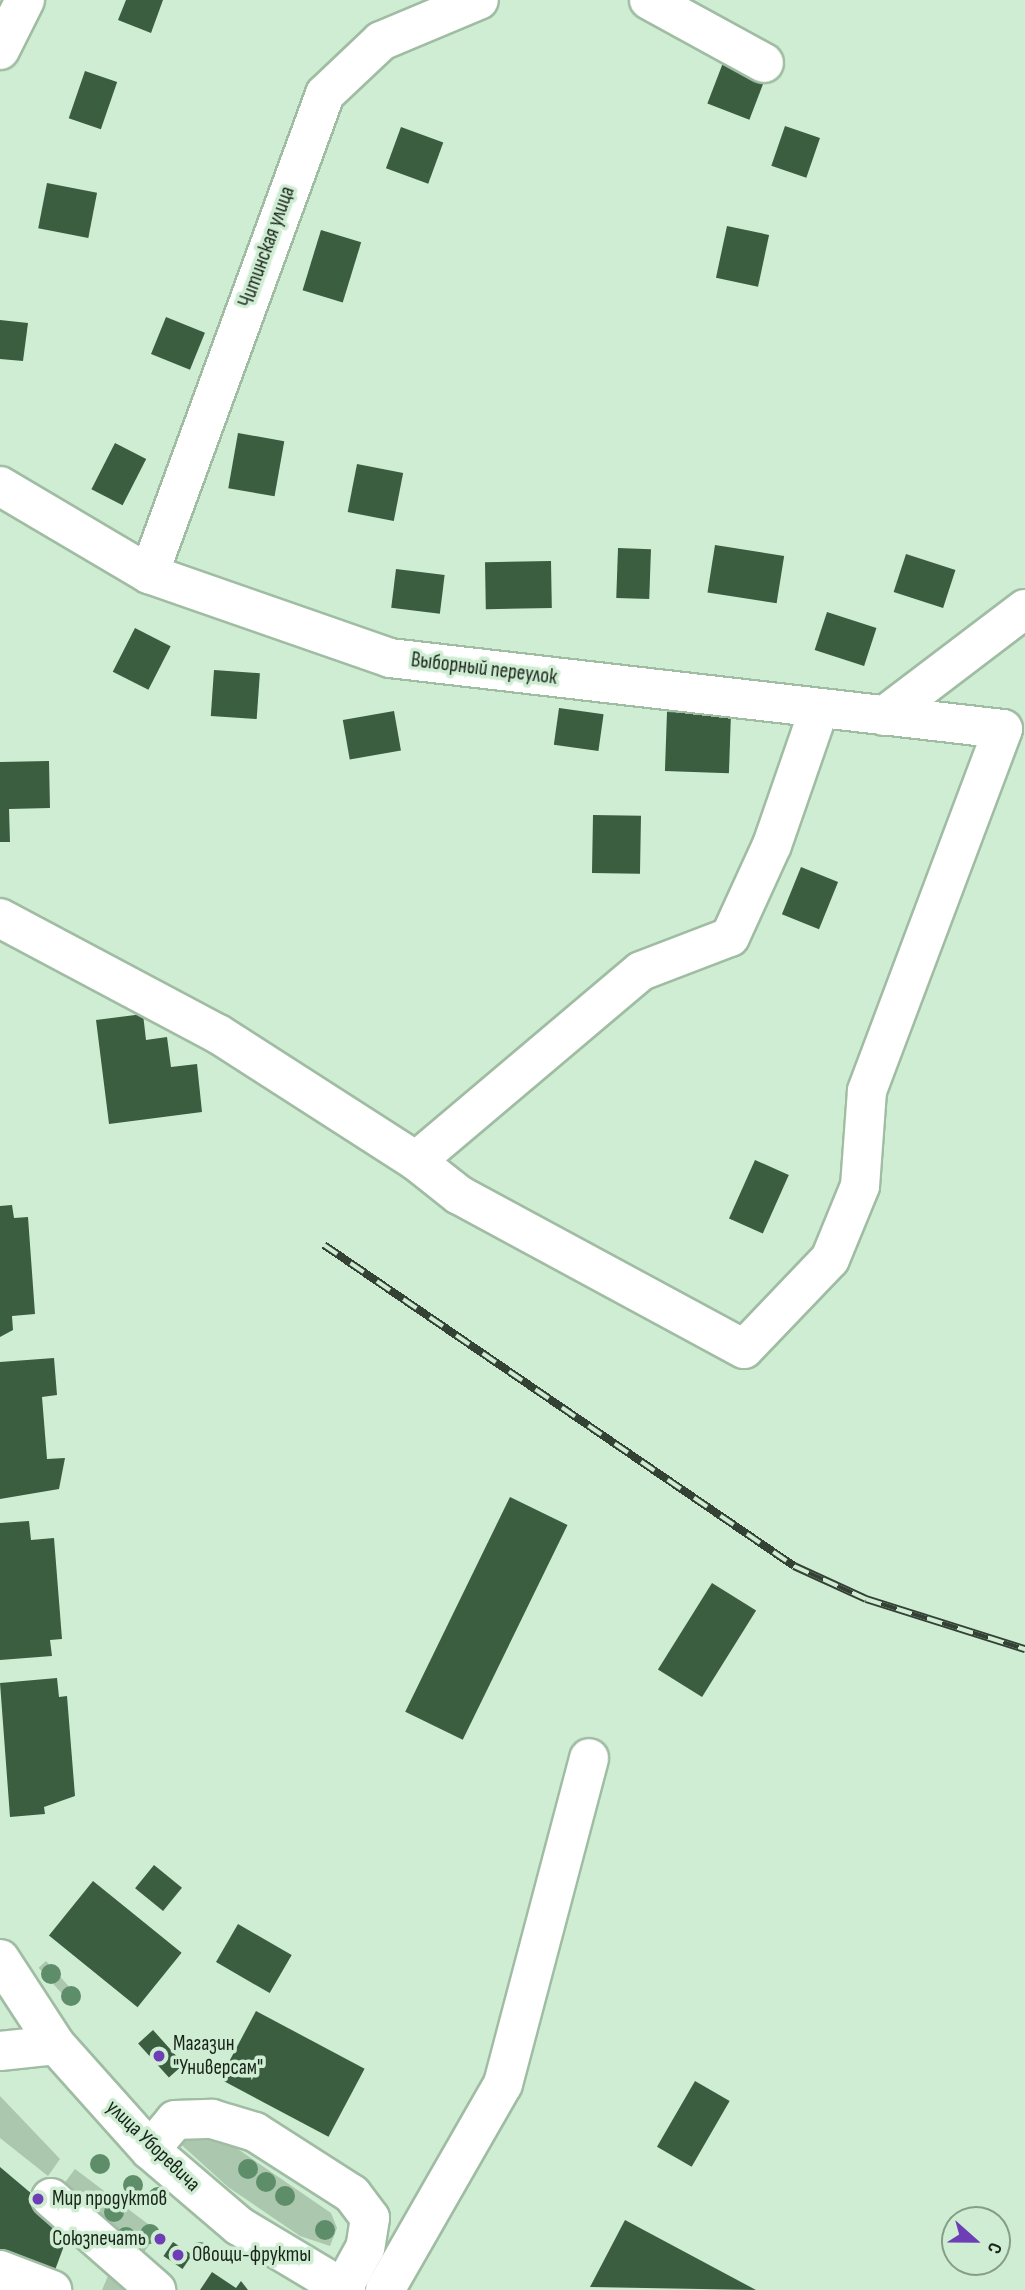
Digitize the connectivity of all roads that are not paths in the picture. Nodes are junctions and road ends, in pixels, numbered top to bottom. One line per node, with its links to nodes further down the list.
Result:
1 (24, 0): 4 (street)
2 (479, 0): 7 (street, Читинская улица)
3 (649, 0): 5 (street)
4 (0, 50)
5 (764, 63)
6 (0, 486): 7 (street, Выборный переулок)
7 (149, 573): 9 (street, Выборный переулок)
8 (1025, 609): 10 (street)
9 (820, 709): 10 (street, Выборный переулок); 12 (street)
10 (884, 716): 12 (street, Выборный переулок)
11 (0, 918): 12 (street)
12 (416, 1161)
13 (589, 1758): 23 (street)
14 (0, 1959): 15 (street, улица Уборевича)
15 (56, 2045): 16 (street); 17 (street, улица Уборевича)
16 (0, 2052)
17 (150, 2150): 20 (street, улица Уборевича); 20 (street)
18 (51, 2197): 22 (street)
19 (0, 2270): 21 (street)
20 (344, 2289)
21 (52, 2290)
22 (156, 2290)
23 (385, 2290)

